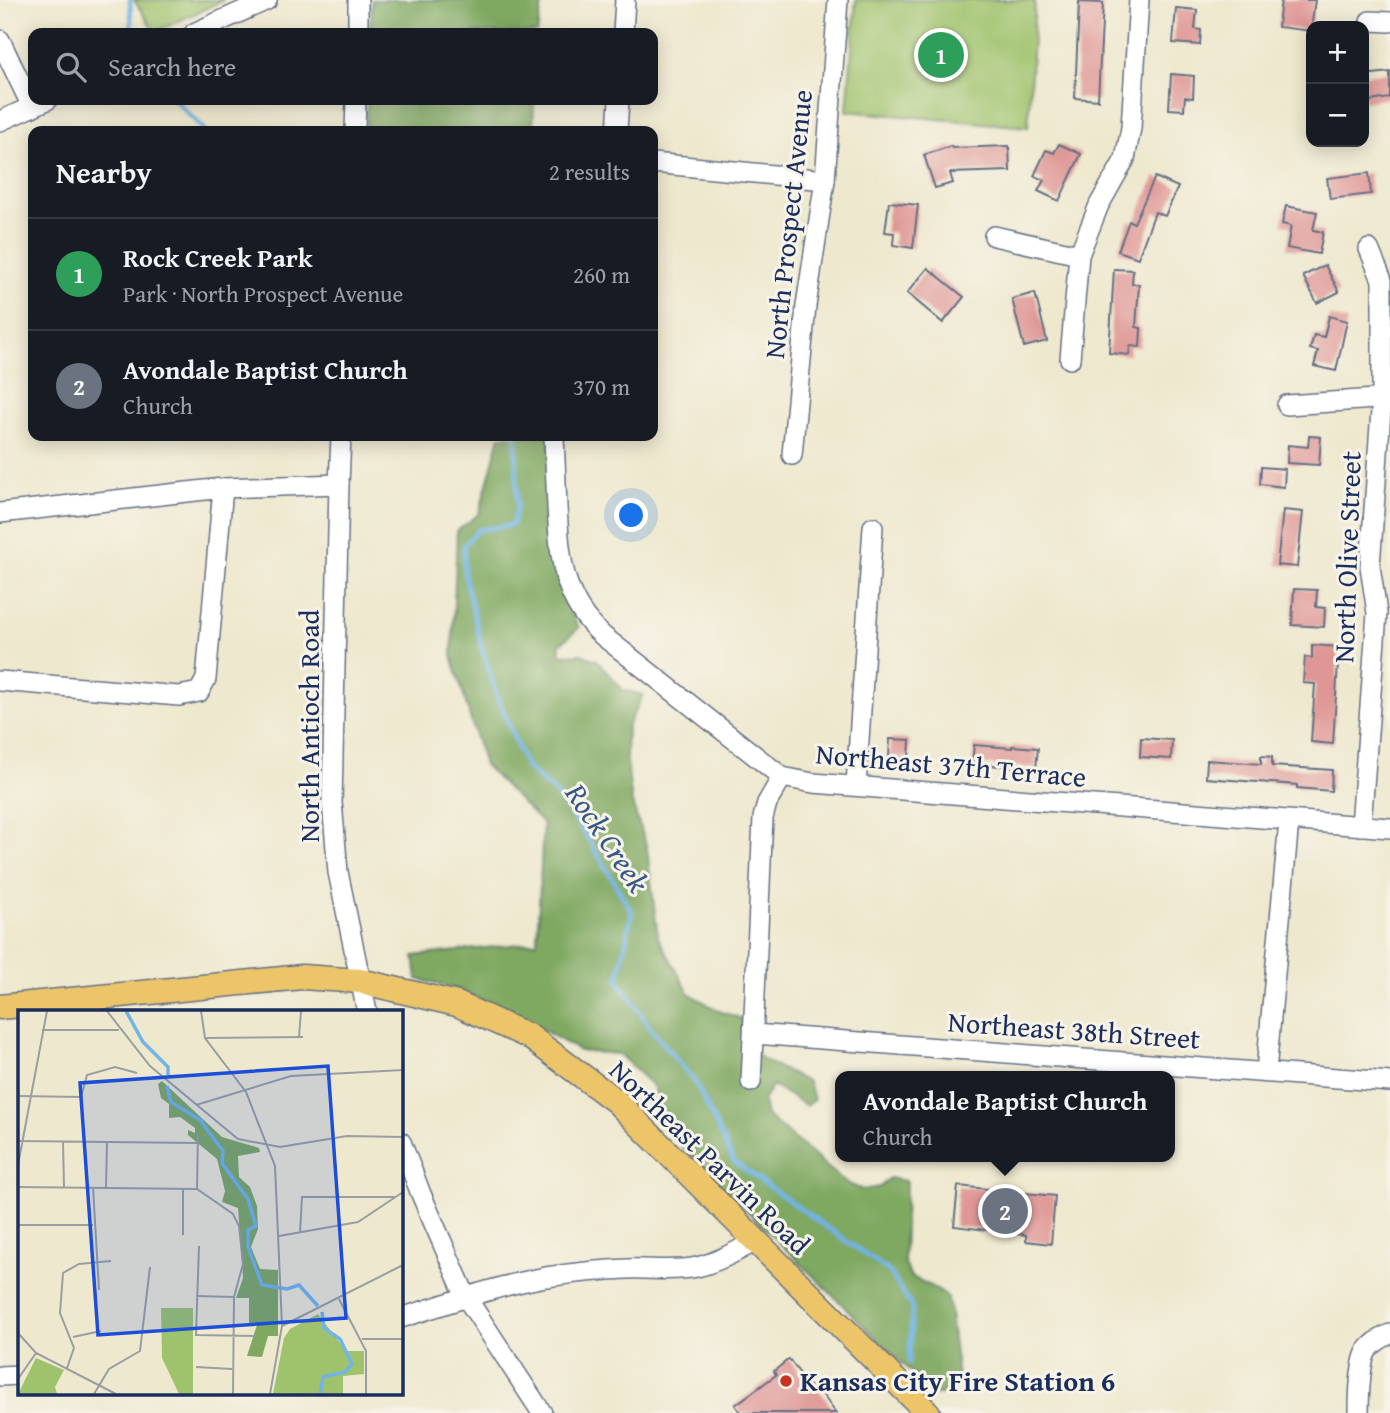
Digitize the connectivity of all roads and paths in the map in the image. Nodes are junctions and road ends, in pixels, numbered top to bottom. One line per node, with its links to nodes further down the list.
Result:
1 (267, 0): 8 (street)
2 (359, 0): 9 (street)
3 (625, 0): 10 (street)
4 (838, 0): 20 (street, North Prospect Avenue)
5 (1139, 0): 23 (street)
6 (1370, 21): 7 (street)
7 (1390, 22)
8 (205, 28)
9 (358, 28)
10 (623, 28)
11 (0, 40): 12 (street)
12 (28, 84)
13 (36, 105): 16 (street)
14 (356, 105): 17 (street)
15 (619, 105): 18 (street)
16 (0, 121)
17 (355, 126)
18 (617, 126)
19 (658, 163): 20 (street)
20 (825, 180): 29 (street, North Prospect Avenue)
21 (994, 236): 23 (street)
22 (1369, 249): 25 (street, North Olive Street)
23 (1079, 255): 24 (street)
24 (1070, 359)
25 (1386, 398): 26 (street); 34 (street, North Olive Street)
26 (1287, 405)
27 (341, 441): 30 (street, North Antioch Road)
28 (554, 441): 36 (street, Northeast 37th Terrace)
29 (792, 454)
30 (338, 484): 31 (street); 41 (street, North Antioch Road)
31 (223, 488): 32 (street); 35 (street)
32 (0, 513)
33 (873, 527): 37 (street)
34 (1383, 614): 39 (street, North Olive Street)
35 (0, 681)
36 (782, 777): 37 (street, Northeast 37th Terrace); 44 (street)
37 (856, 786): 38 (street, Northeast 37th Terrace)
38 (1289, 821): 39 (street, Northeast 37th Terrace); 45 (street)
39 (1361, 826): 40 (street, Northeast 37th Terrace)
40 (1390, 828)
41 (360, 981): 42 (main road, Northeast Parvin Road); 43 (street, North Antioch Road); 49 (main road, Northeast Parvin Road)
42 (0, 1007)
43 (367, 1010)
44 (754, 1034): 45 (street, Northeast 38th Street); 46 (street)
45 (1266, 1072): 47 (street, Northeast 38th Street)
46 (751, 1082)
47 (1390, 1082)
48 (402, 1145): 50 (street)
49 (756, 1241): 50 (street); 56 (main road, Northeast Parvin Road)
50 (466, 1297): 51 (street); 55 (street)
51 (402, 1318)
52 (1387, 1335): 57 (street)
53 (18, 1375): 54 (street)
54 (0, 1376)
55 (542, 1413)
56 (928, 1413)
57 (1359, 1413)

